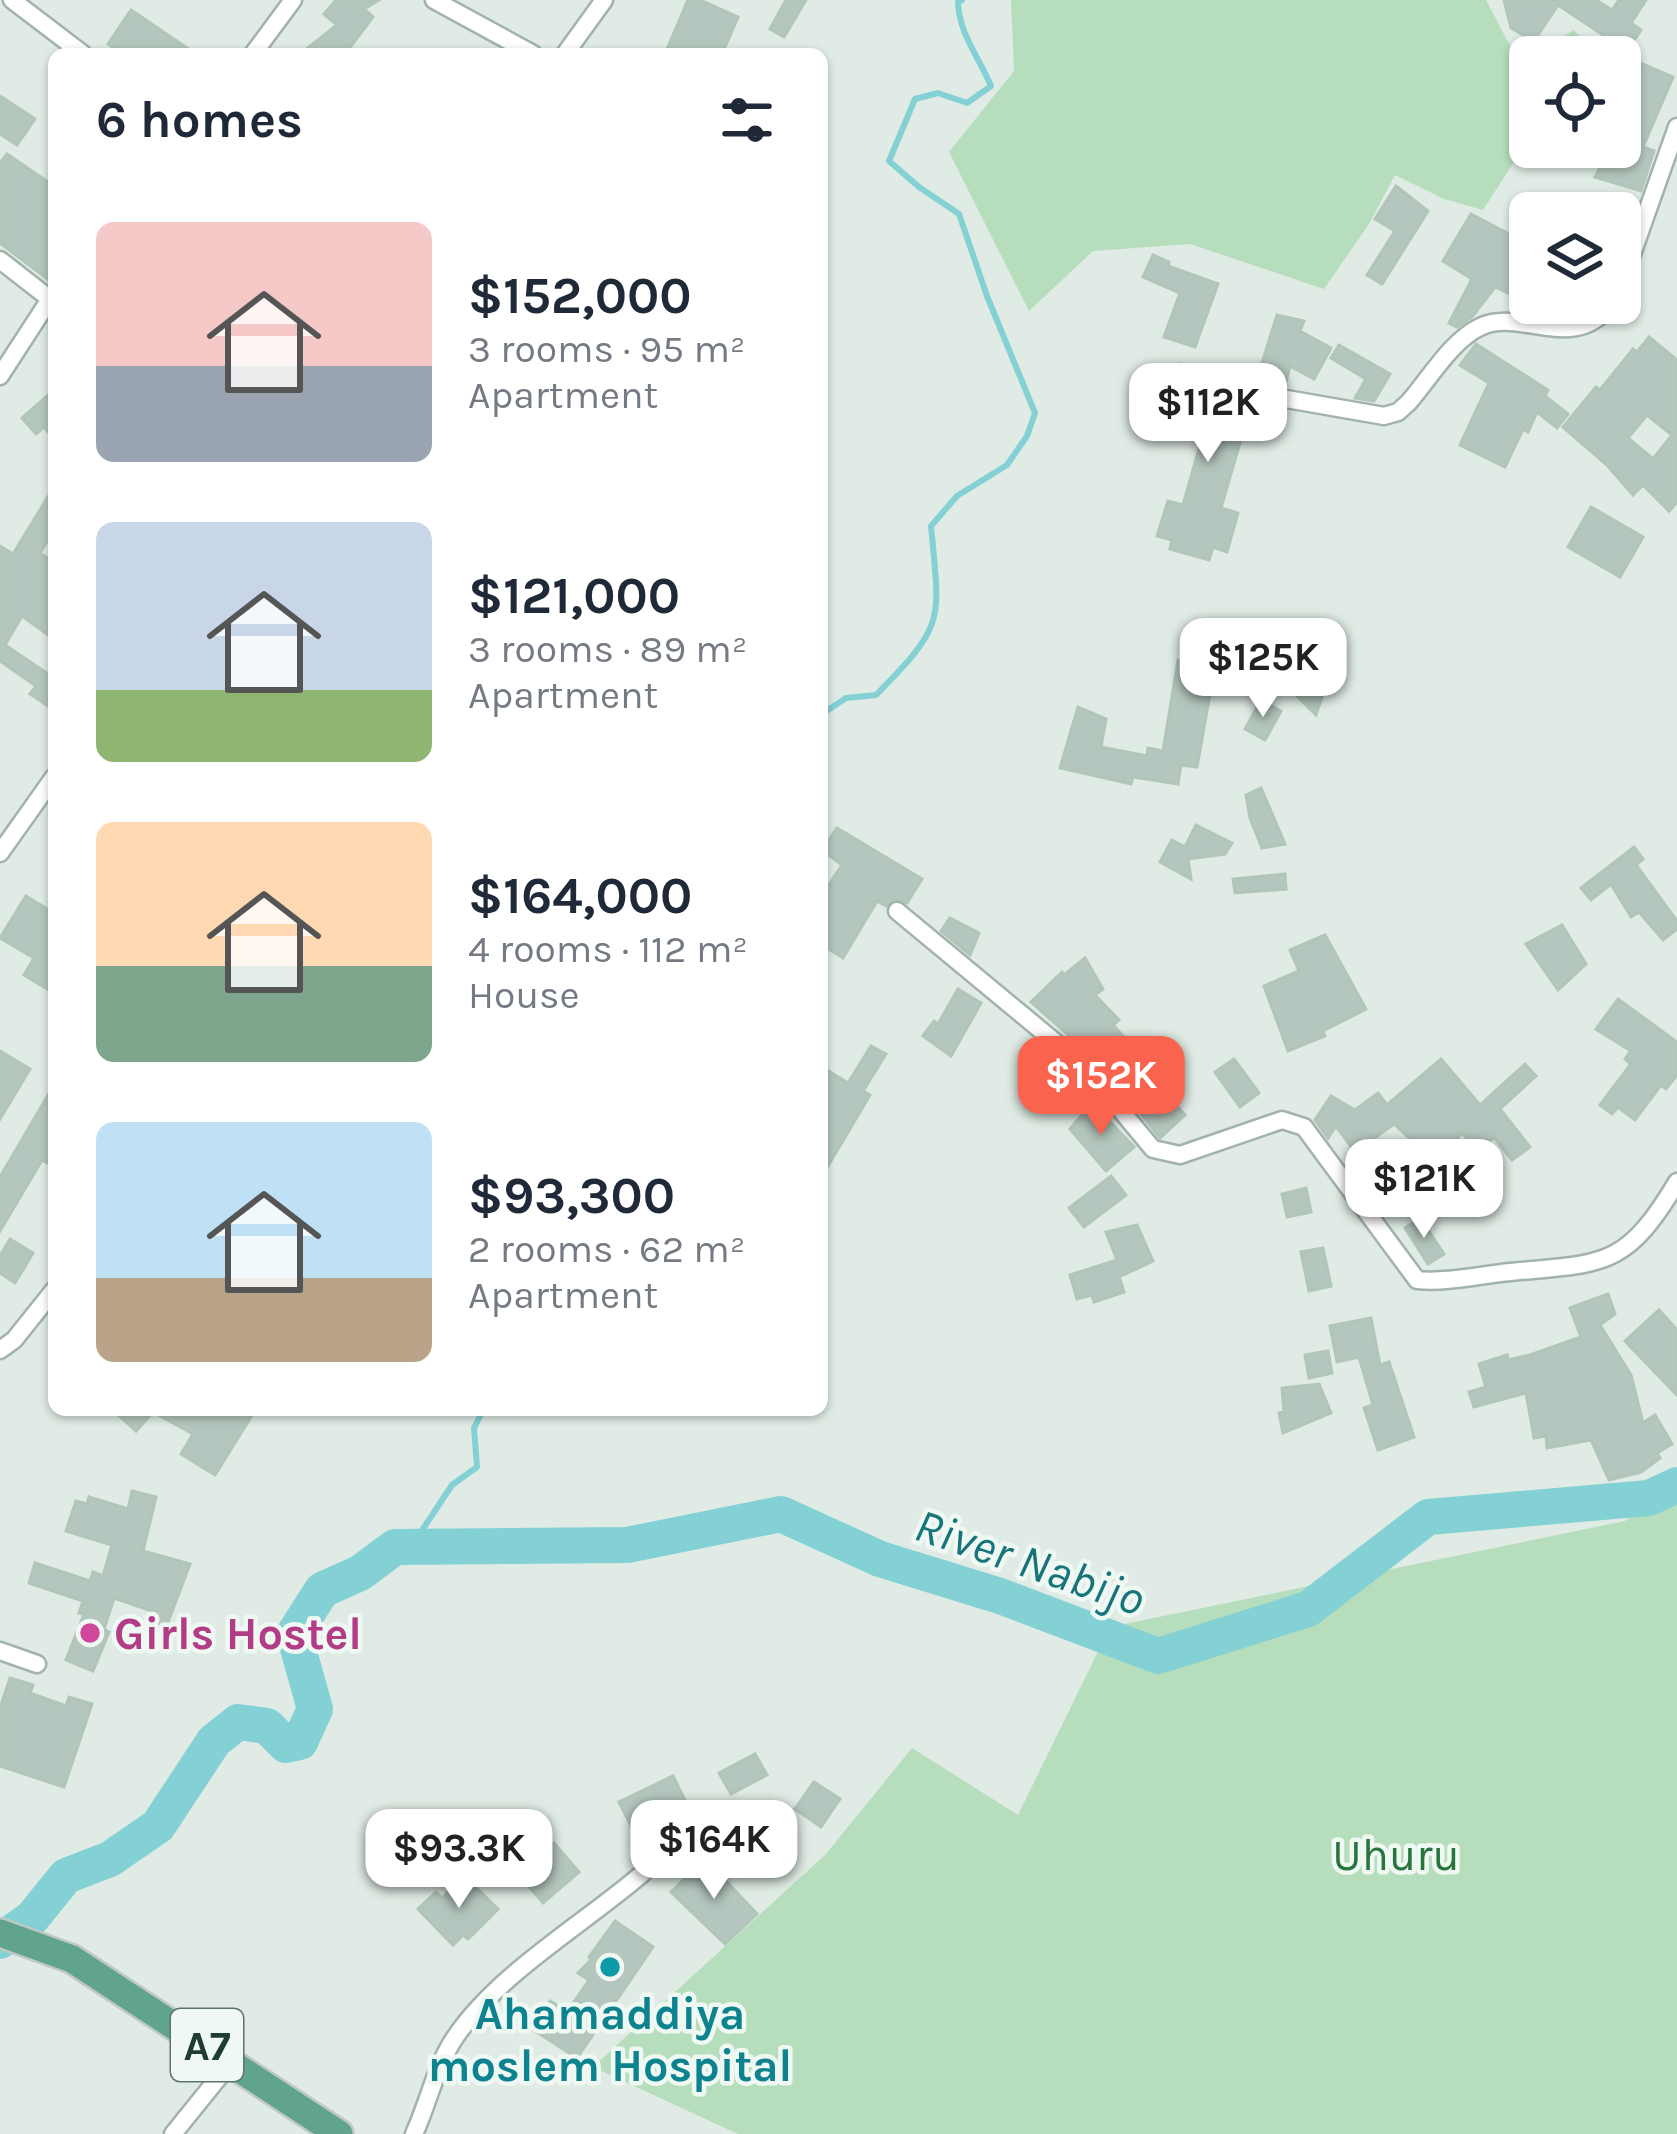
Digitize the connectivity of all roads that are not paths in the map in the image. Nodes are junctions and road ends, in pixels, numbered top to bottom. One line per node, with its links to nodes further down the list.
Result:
1 (13, 0): 5 (street)
2 (293, 0): 6 (street)
3 (434, 0): 7 (street)
4 (604, 0): 8 (street)
5 (75, 48)
6 (257, 48)
7 (521, 48)
8 (569, 48)
9 (1677, 127): 10 (street)
10 (1641, 229)
11 (0, 260): 12 (street)
12 (48, 294)
13 (48, 303): 15 (street)
14 (1589, 324): 16 (street)
15 (0, 376)
16 (1275, 397)
17 (48, 786): 18 (street)
18 (0, 854)
19 (897, 911): 20 (street)
20 (1677, 1183)
21 (48, 1298): 22 (street)
22 (0, 1351)
23 (0, 1651): 24 (street)
24 (37, 1664)
25 (643, 1873): 30 (street)
26 (0, 1933): 27 (main road, A7)
27 (232, 2061): 28 (street); 29 (main road, A7)
28 (173, 2134)
29 (339, 2134)
30 (414, 2134)

